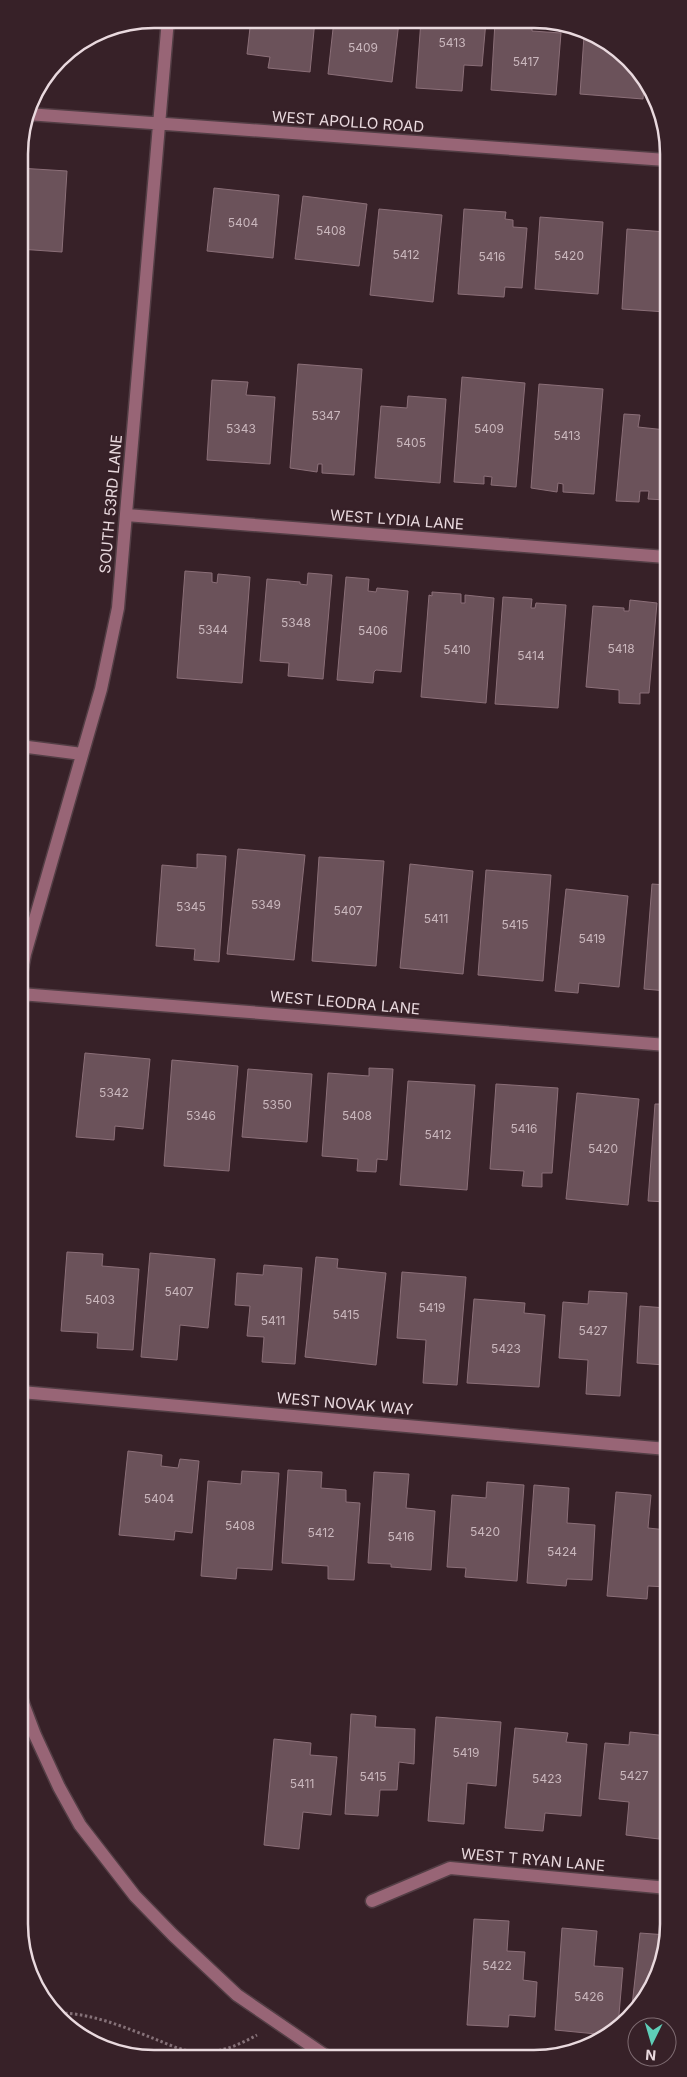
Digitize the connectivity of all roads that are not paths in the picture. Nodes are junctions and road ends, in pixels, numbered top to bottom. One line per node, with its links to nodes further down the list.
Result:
1 (167, 28): 3 (street, SOUTH 53RD LANE)
2 (34, 115): 3 (street, WEST APOLLO ROAD)
3 (159, 125): 4 (street, WEST APOLLO ROAD); 5 (street, SOUTH 53RD LANE)
4 (660, 160)
5 (126, 515): 6 (street, WEST LYDIA LANE); 8 (street, SOUTH 53RD LANE)
6 (660, 557)
7 (28, 747): 8 (street)
8 (82, 754): 9 (street, SOUTH 53RD LANE)
9 (28, 943)
10 (28, 995): 11 (street, WEST LEODRA LANE)
11 (659, 1044)
12 (28, 1393): 13 (street, WEST NOVAK WAY)
13 (659, 1448)
14 (28, 1716): 17 (street)
15 (659, 1887): 16 (street, WEST T RYAN LANE)
16 (372, 1901)
17 (317, 2050)

